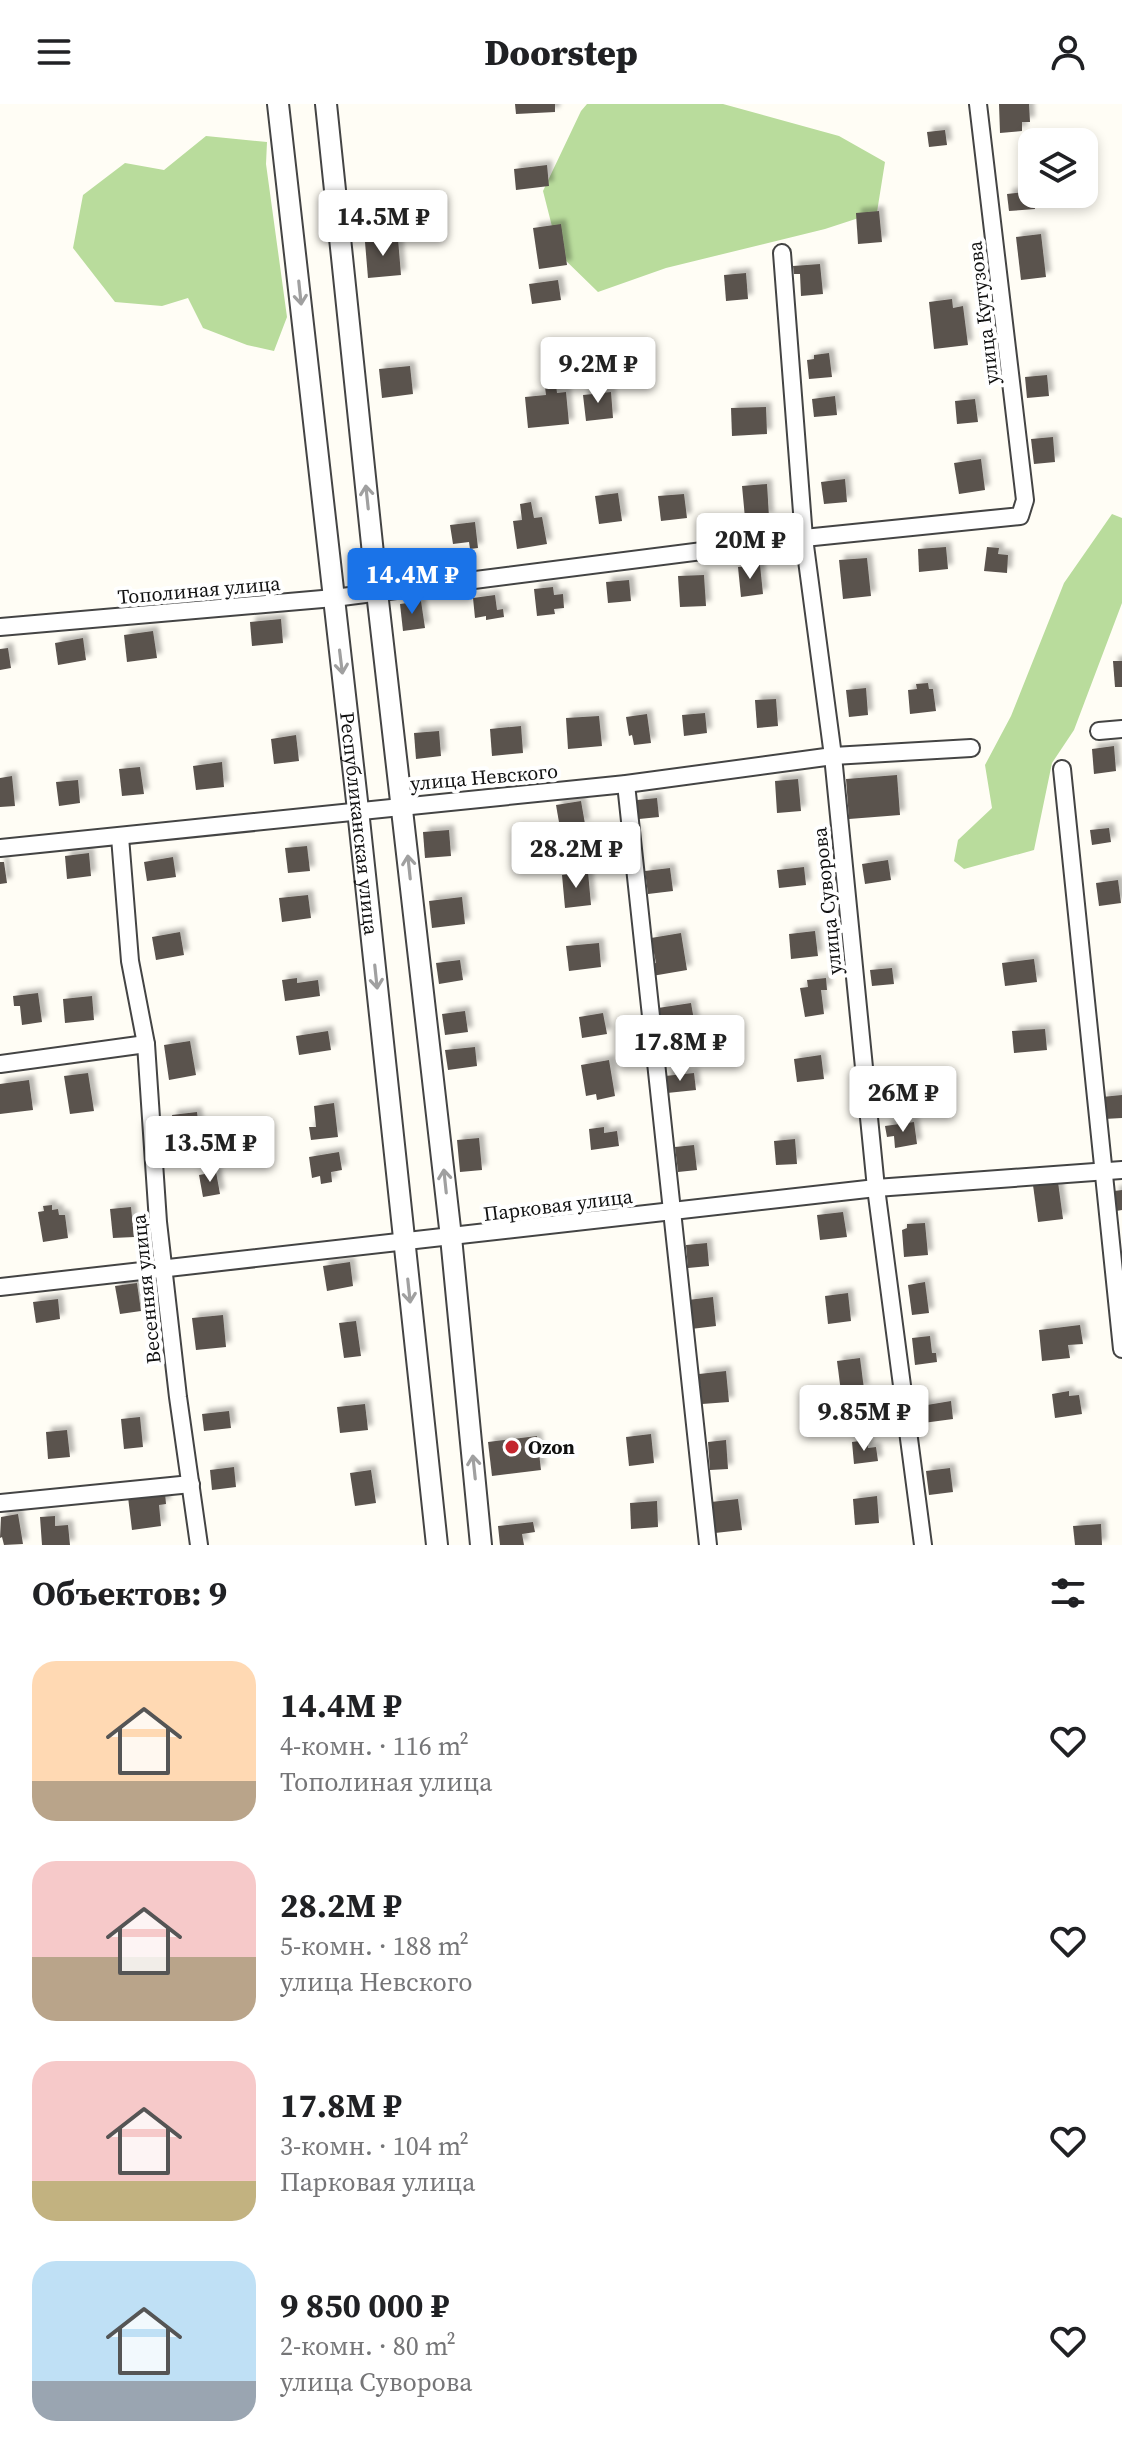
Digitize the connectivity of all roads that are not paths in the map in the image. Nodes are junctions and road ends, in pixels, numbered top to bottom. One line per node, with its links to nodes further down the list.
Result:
1 (278, 104): 8 (street, Республиканская улица, one-way to 8)
2 (326, 104): 7 (street, one-way to 2)
3 (978, 104): 5 (street, улица Кутузова)
4 (782, 253): 6 (street, улица Суворова)
5 (1020, 516): 6 (street, Тополиная улица)
6 (804, 538): 7 (street, Тополиная улица); 13 (street, улица Суворова)
7 (377, 592): 8 (street, Тополиная улица); 16 (street)
8 (334, 598): 9 (street, Тополиная улица); 17 (street, Республиканская улица, one-way to 17)
9 (0, 627)
10 (1122, 729): 11 (street)
11 (1099, 731)
12 (971, 748): 13 (street, улица Невского)
13 (833, 756): 15 (street, улица Невского); 24 (street, улица Суворова)
14 (1062, 769): 23 (street)
15 (626, 784): 16 (street, улица Невского); 25 (street)
16 (402, 805): 17 (street, улица Невского); 26 (street, one-way to 16)
17 (358, 810): 18 (street, улица Невского); 27 (street, Республиканская улица, one-way to 27)
18 (120, 837): 19 (street, улица Невского); 20 (street, Весенняя улица)
19 (0, 848)
20 (146, 1044): 21 (street); 28 (street, Весенняя улица)
21 (0, 1064)
22 (1122, 1170): 23 (street, Парковая улица)
23 (1103, 1172): 24 (street, Парковая улица); 30 (street)
24 (876, 1188): 25 (street, Парковая улица); 37 (street, улица Суворова)
25 (673, 1211): 26 (street, Парковая улица); 36 (street)
26 (451, 1237): 27 (street, Парковая улица); 35 (street, one-way to 26)
27 (403, 1242): 28 (street, Парковая улица); 34 (street, Республиканская улица, one-way to 34)
28 (164, 1270): 29 (street, Парковая улица); 31 (street, Весенняя улица)
29 (0, 1287)
30 (1122, 1349)
31 (191, 1484): 32 (street); 33 (street, Весенняя улица)
32 (0, 1503)
33 (199, 1545)
34 (437, 1545)
35 (481, 1545)
36 (708, 1545)
37 (923, 1545)

